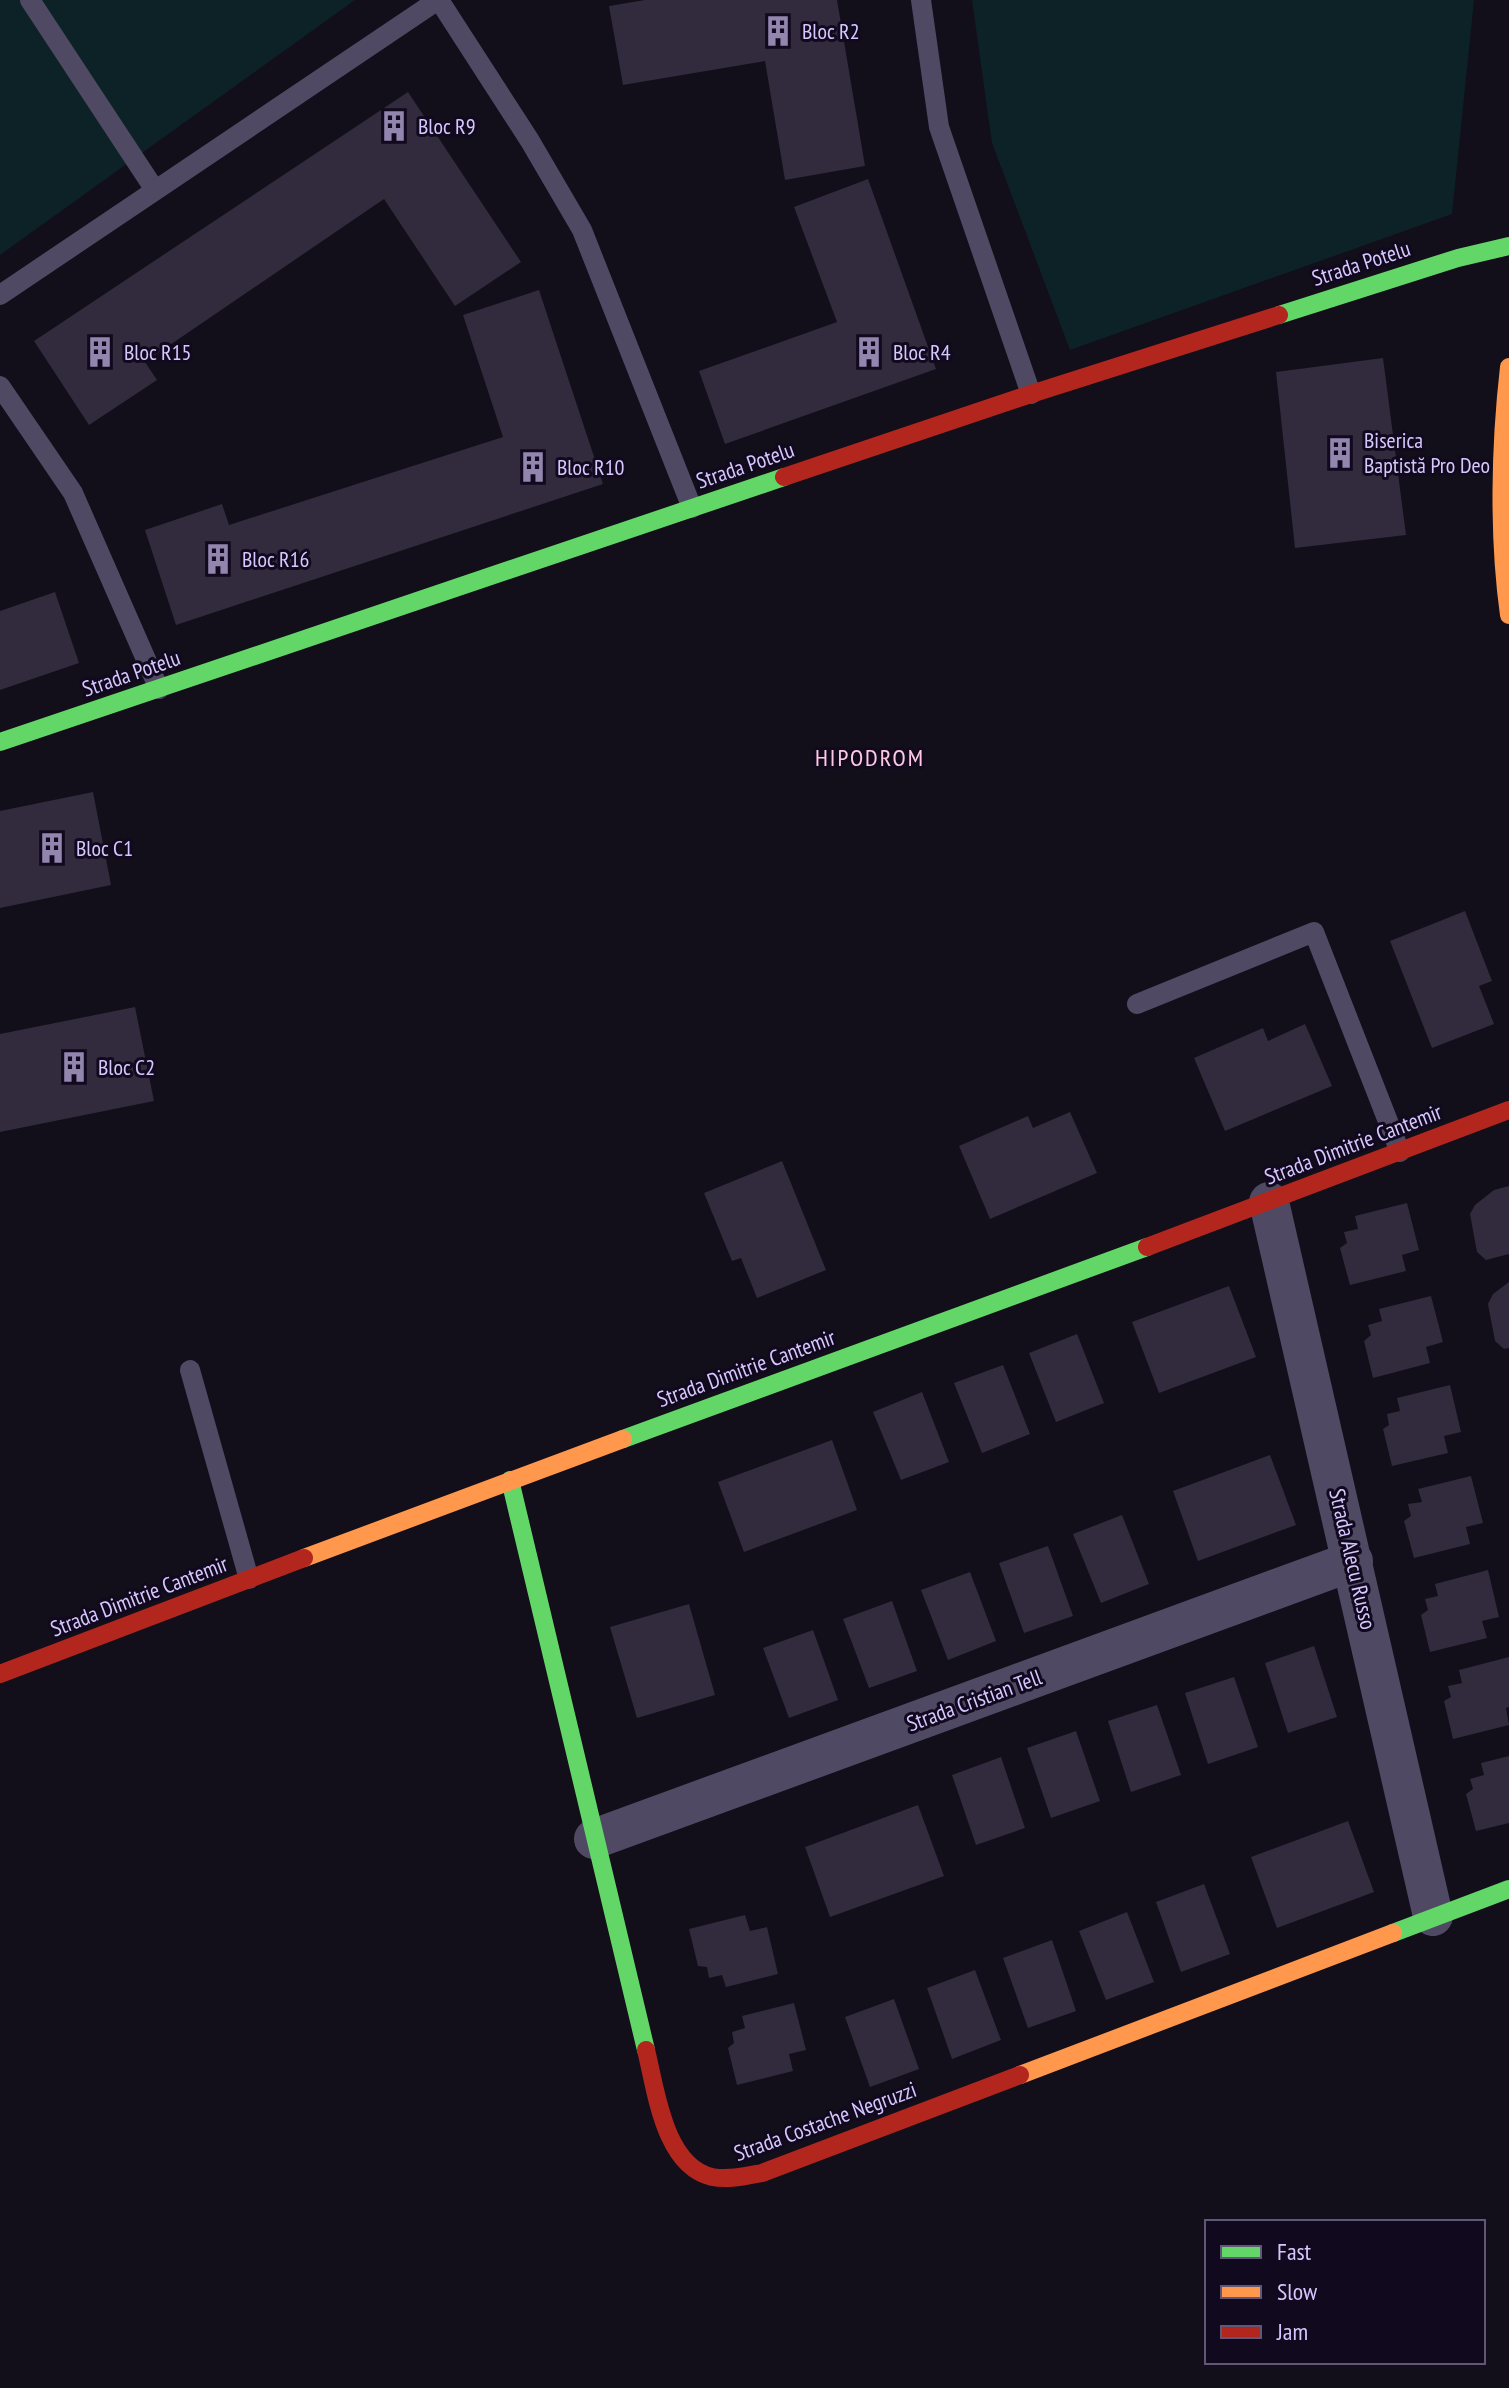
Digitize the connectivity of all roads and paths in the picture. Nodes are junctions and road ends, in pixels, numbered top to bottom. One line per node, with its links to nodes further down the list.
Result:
1 (30, 0): 4 (lane)
2 (438, 0): 4 (lane); 10 (lane)
3 (921, 0): 9 (lane)
4 (155, 190): 6 (lane)
5 (1509, 246): 9 (street, Strada Potelu)
6 (0, 295)
7 (1509, 367): 11 (street)
8 (0, 386): 12 (lane)
9 (1031, 394): 10 (street, Strada Potelu)
10 (692, 508): 12 (street, Strada Potelu)
11 (1509, 615)
12 (159, 689): 13 (street, Strada Potelu)
13 (0, 742)
14 (1137, 1004): 16 (lane)
15 (1509, 1110): 16 (street, Strada Dimitrie Cantemir)
16 (1400, 1152): 17 (street, Strada Dimitrie Cantemir)
17 (1269, 1202): 19 (street, Strada Dimitrie Cantemir); 20 (street, Strada Alecu Russo)
18 (190, 1370): 21 (lane)
19 (510, 1480): 21 (street, Strada Dimitrie Cantemir); 23 (street, Strada Costache Negruzzi)
20 (1353, 1561): 23 (street, Strada Cristian Tell); 25 (street, Strada Alecu Russo)
21 (249, 1579): 22 (street, Strada Dimitrie Cantemir)
22 (0, 1674)
23 (594, 1839): 25 (street, Strada Costache Negruzzi)
24 (1509, 1889): 25 (street, Strada Costache Negruzzi)
25 (1433, 1916)

